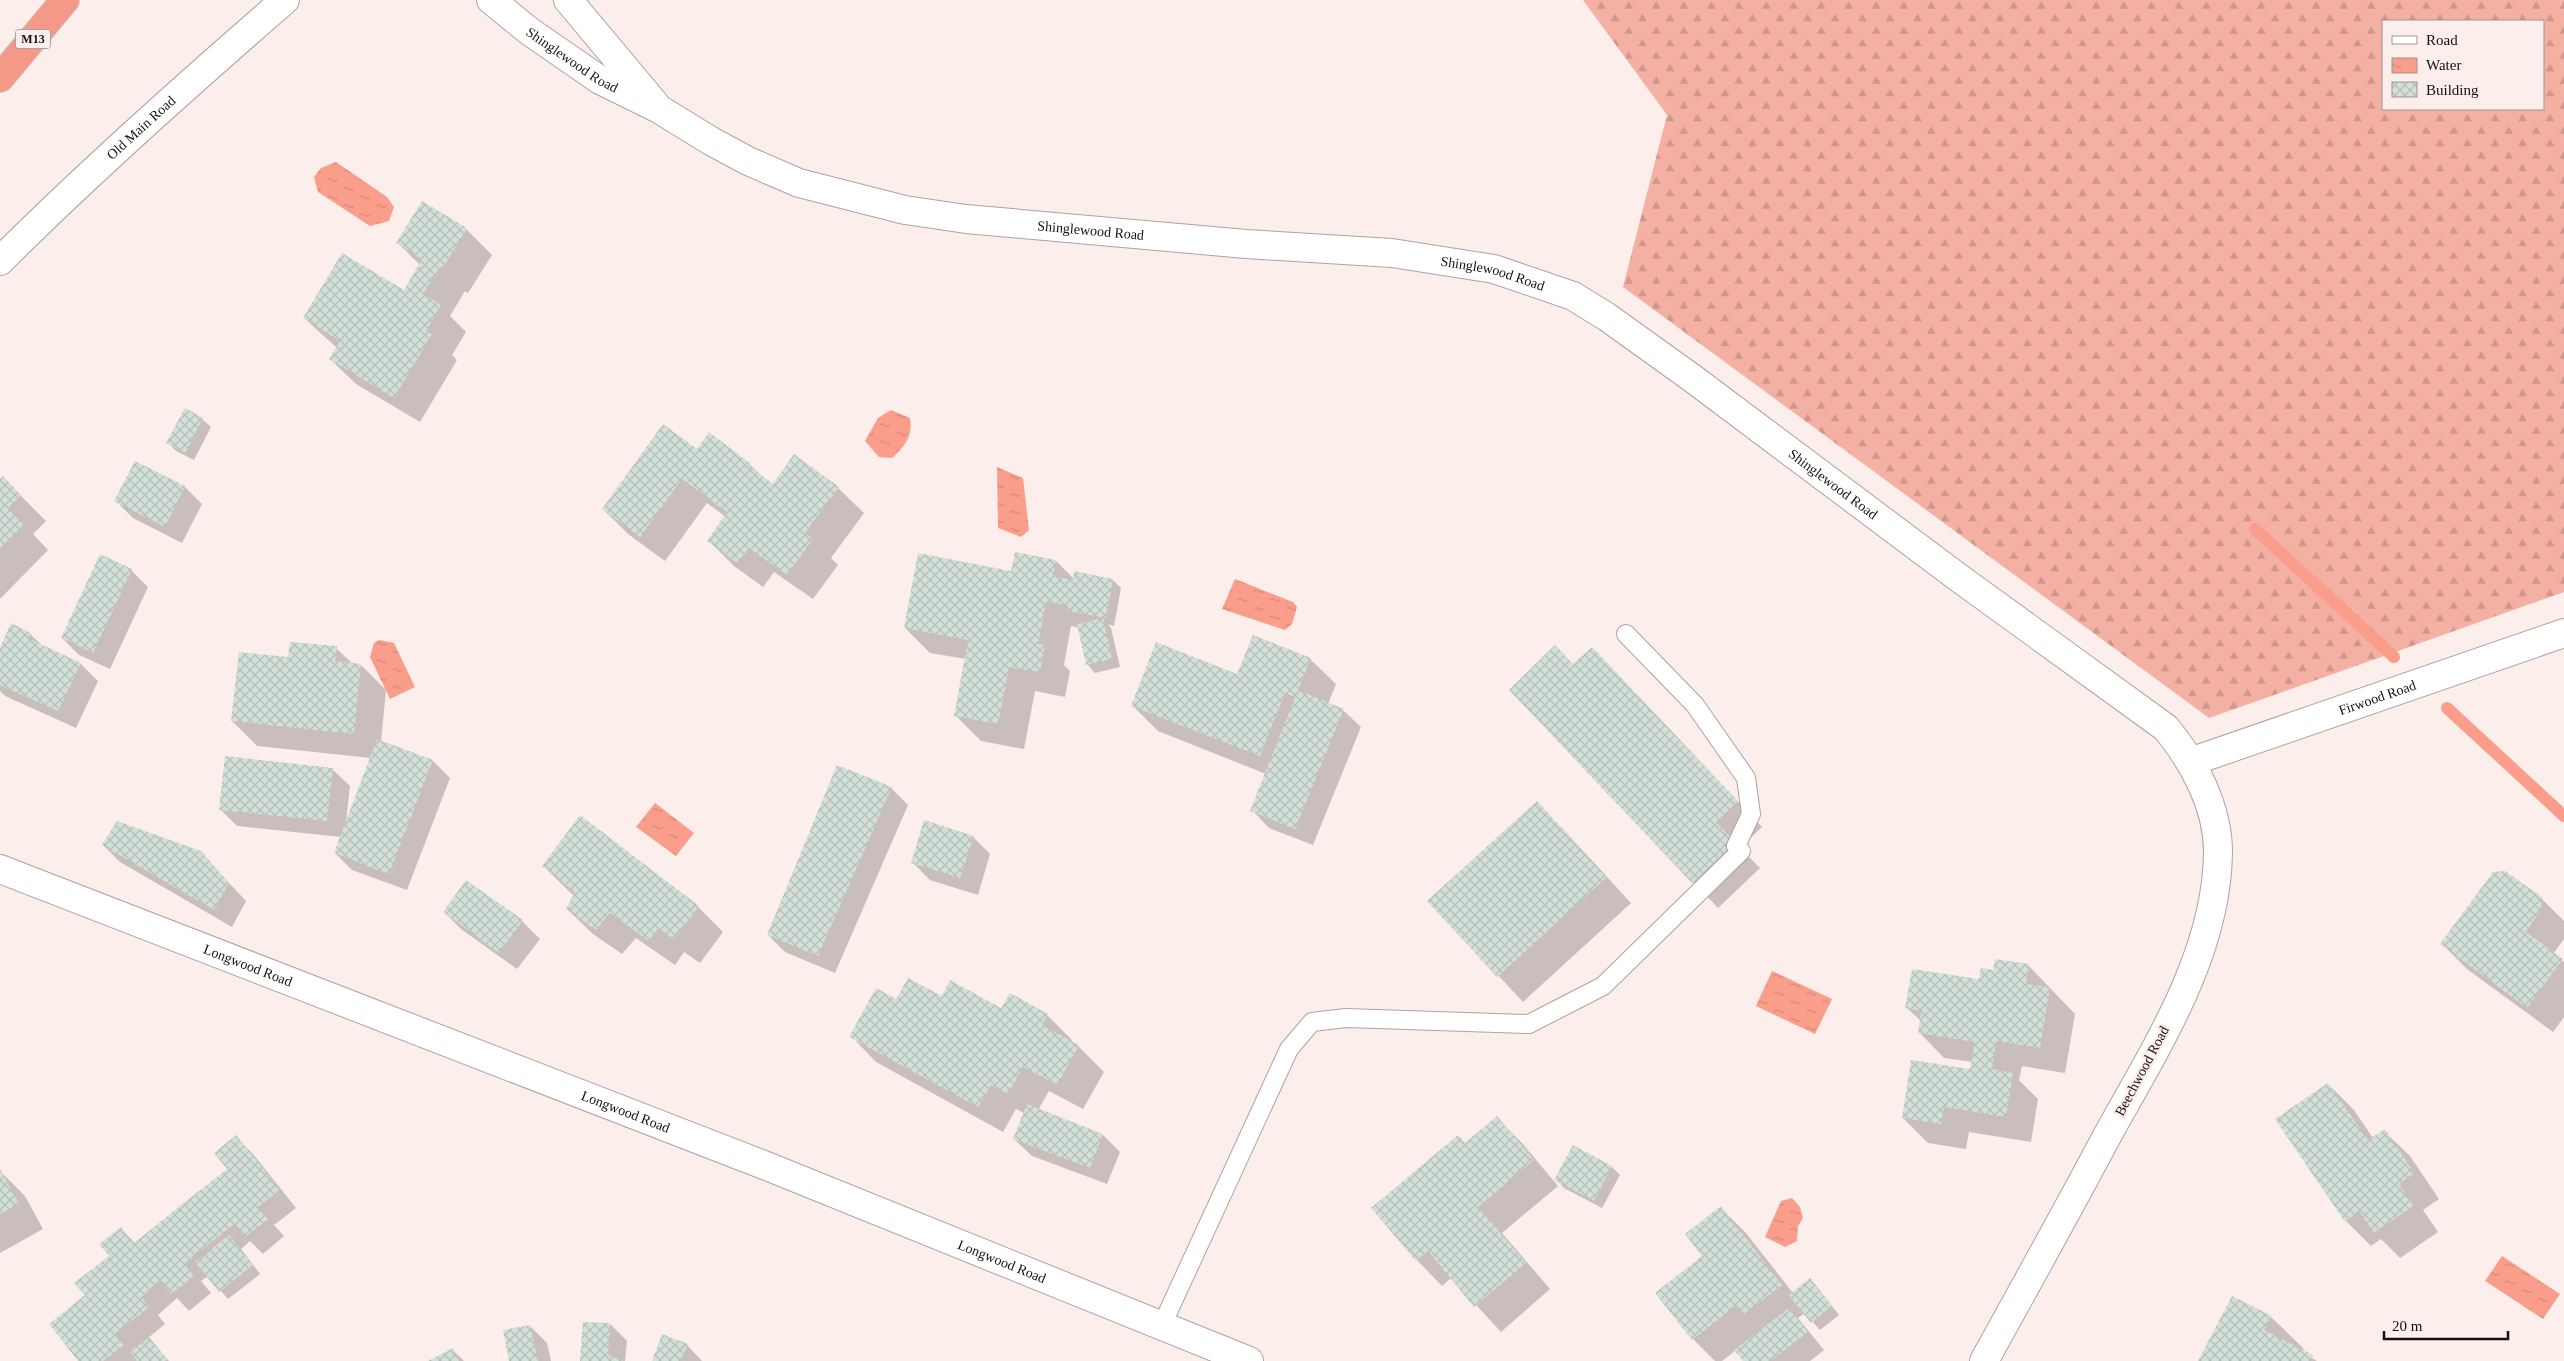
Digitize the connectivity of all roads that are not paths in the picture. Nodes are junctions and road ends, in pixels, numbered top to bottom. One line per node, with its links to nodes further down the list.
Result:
1 (65, 0): 5 (highway, M13)
2 (285, 0): 7 (street, Old Main Road)
3 (491, 0): 6 (street, Shinglewood Road)
4 (568, 0): 6 (street, Shinglewood Road)
5 (0, 78)
6 (660, 109): 10 (street, Shinglewood Road)
7 (0, 261)
8 (2564, 633): 10 (street, Firwood Road)
9 (1626, 634): 12 (lane)
10 (2190, 762): 14 (street, Beechwood Road)
11 (0, 869): 12 (street, Longwood Road)
12 (1162, 1325): 13 (street, Longwood Road)
13 (1249, 1361)
14 (1984, 1361)

